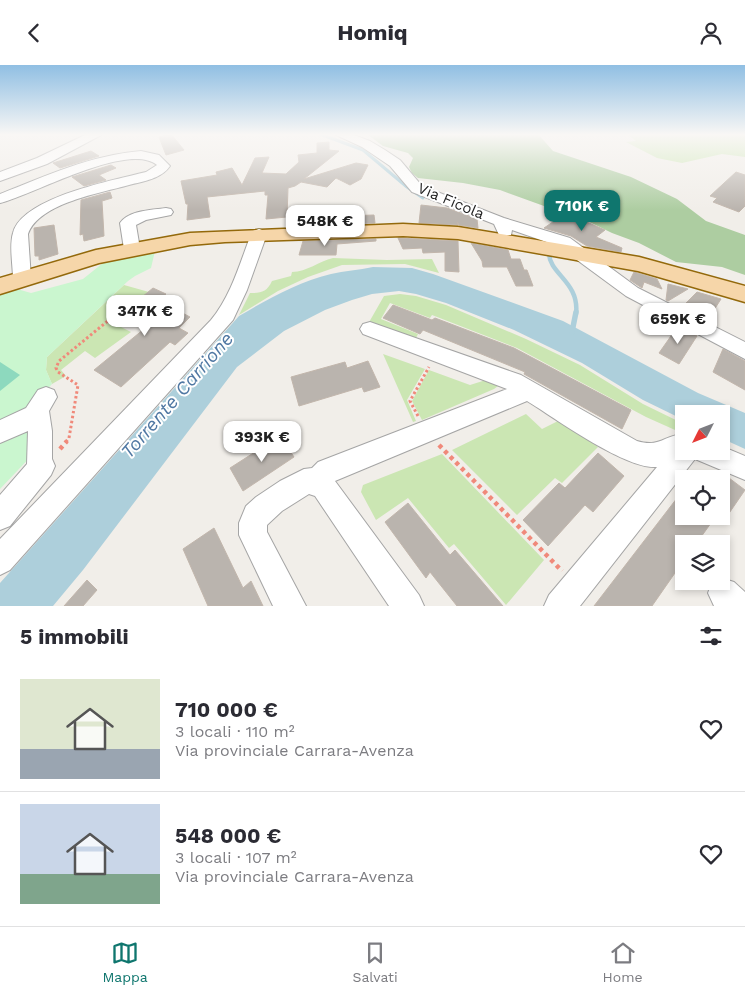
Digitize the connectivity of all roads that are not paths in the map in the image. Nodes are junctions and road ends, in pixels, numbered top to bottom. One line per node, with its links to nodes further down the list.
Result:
1 (46, 159): 5 (street)
2 (107, 159): 6 (street)
3 (156, 159): 12 (street)
4 (390, 159): 8 (street, Via Ficola)
5 (0, 177)
6 (0, 199)
7 (166, 212): 10 (street)
8 (501, 230): 9 (main road); 11 (main road)
9 (259, 235): 10 (main road); 25 (street)
10 (132, 249): 12 (main road)
11 (581, 253): 14 (main road); 16 (street)
12 (22, 279): 13 (main road)
13 (0, 286)
14 (745, 294)
15 (370, 329): 17 (street)
16 (745, 351)
17 (529, 390): 19 (street); 23 (street)
18 (0, 432): 24 (street)
19 (675, 446)
20 (679, 460): 26 (street)
21 (725, 460): 22 (street)
22 (745, 468)
23 (316, 482): 27 (street); 28 (street)
24 (0, 516)
25 (0, 560)
26 (568, 596)
27 (290, 606)
28 (408, 606)

